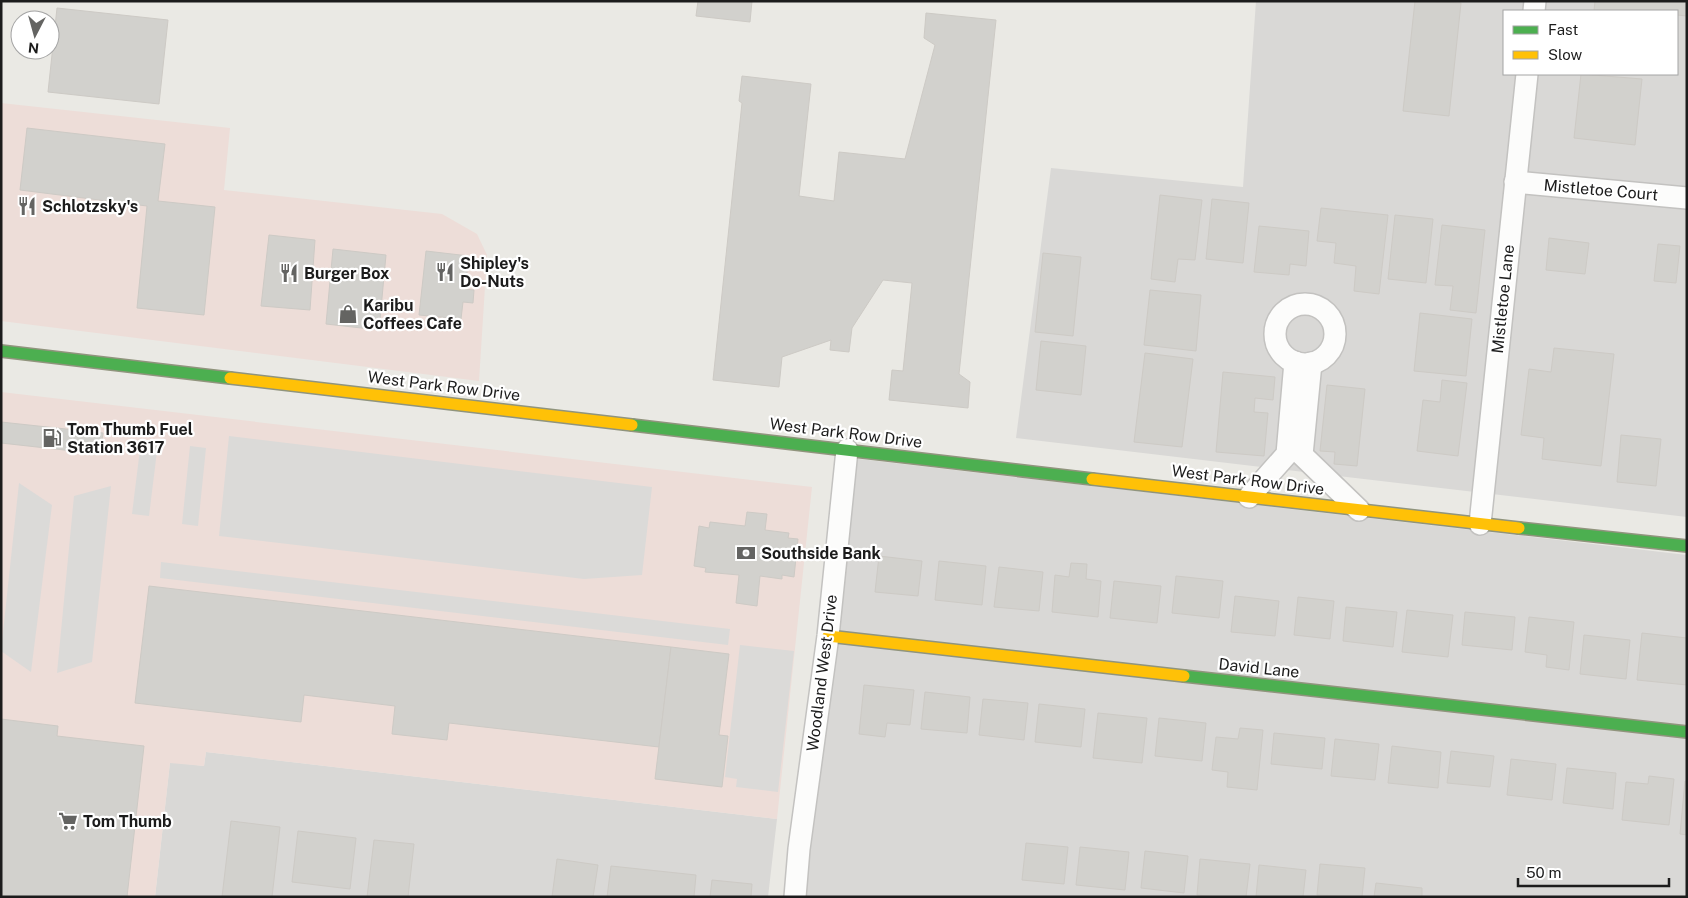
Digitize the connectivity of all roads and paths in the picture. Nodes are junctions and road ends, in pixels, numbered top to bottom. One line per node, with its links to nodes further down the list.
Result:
1 (1527, 75): 2 (street, Mistletoe Lane)
2 (1515, 182): 3 (street, Mistletoe Court); 10 (street, Mistletoe Lane)
3 (1687, 198)
4 (1, 351): 6 (main road, West Park Row Drive)
5 (1303, 362): 7 (street)
6 (847, 450): 8 (main road, West Park Row Drive); 12 (street, Woodland West Drive)
7 (1295, 455): 8 (street); 9 (street)
8 (1249, 497): 9 (main road, West Park Row Drive)
9 (1359, 510): 10 (main road, West Park Row Drive)
10 (1480, 524): 11 (main road, West Park Row Drive)
11 (1687, 546)
12 (828, 636): 13 (main road, David Lane); 14 (street, Woodland West Drive)
13 (1687, 732)
14 (794, 897)

